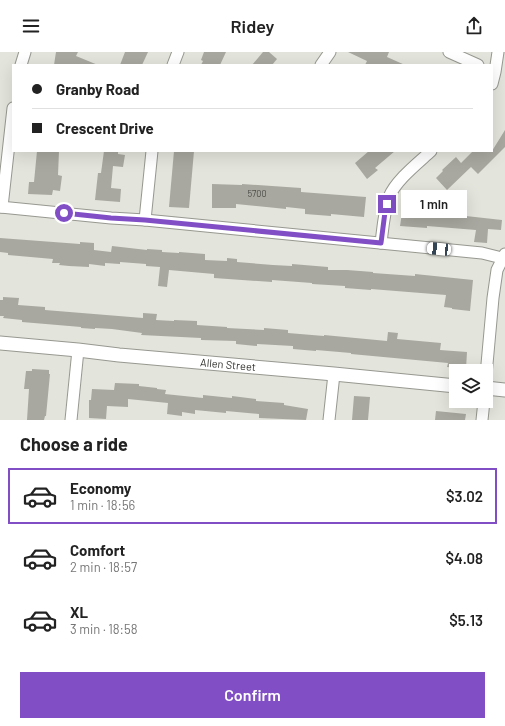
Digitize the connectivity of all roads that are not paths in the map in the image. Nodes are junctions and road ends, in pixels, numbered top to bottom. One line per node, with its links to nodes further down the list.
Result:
1 (25, 52): 6 (street)
2 (178, 52): 7 (street)
3 (330, 52): 8 (street)
4 (449, 52): 9 (street)
5 (498, 52): 10 (street)
6 (21, 64)
7 (173, 64)
8 (322, 64)
9 (476, 64)
10 (494, 72)
11 (12, 116): 14 (street)
12 (152, 152): 15 (street)
13 (430, 152): 16 (street)
14 (1, 207): 15 (street)
15 (145, 220): 16 (street)
16 (381, 243): 17 (street)
17 (504, 256): 20 (street)
18 (0, 343): 19 (street, Allen Street)
19 (78, 350): 21 (street, Allen Street); 26 (street)
20 (487, 364)
21 (334, 374): 22 (street, Allen Street); 27 (street)
22 (449, 385)
23 (493, 389): 24 (street)
24 (505, 390)
25 (483, 408): 28 (street)
26 (71, 420)
27 (329, 420)
28 (482, 420)

